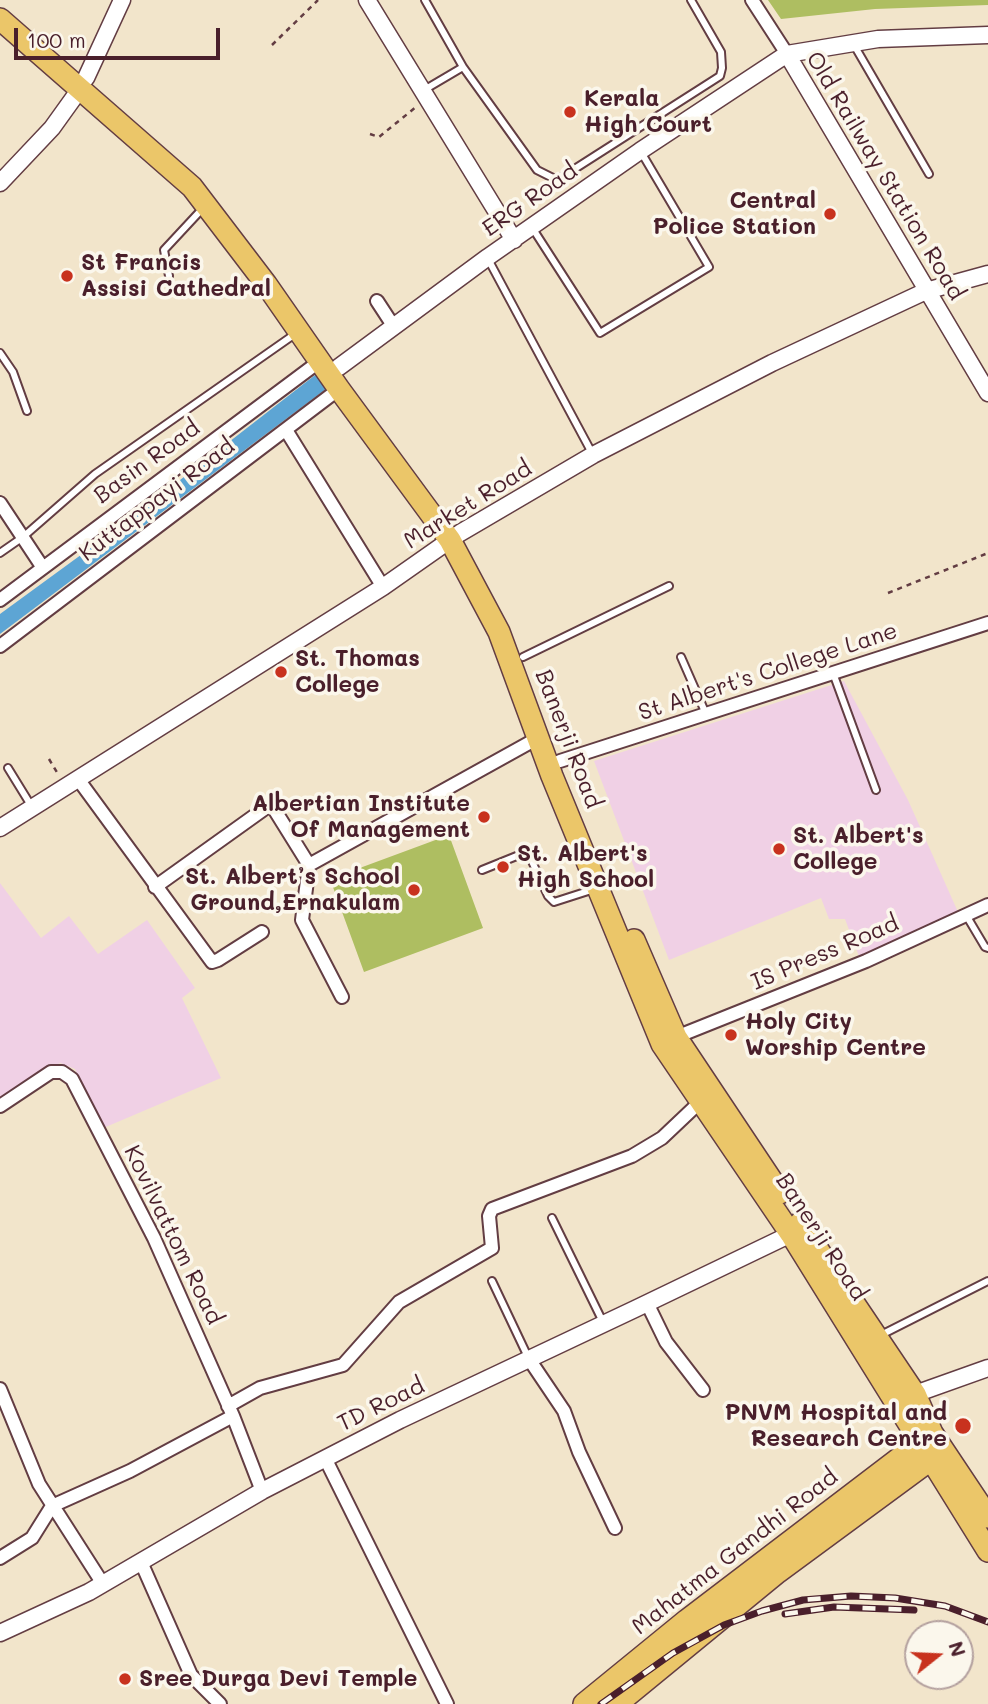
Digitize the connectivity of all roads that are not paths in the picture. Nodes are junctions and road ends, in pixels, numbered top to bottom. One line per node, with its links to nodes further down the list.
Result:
1 (122, 0): 12 (street)
2 (366, 0): 13 (street)
3 (425, 0): 11 (lane)
4 (691, 0): 11 (lane)
5 (752, 0): 10 (street)
6 (0, 2): 12 (main road, Banerji Road)
7 (0, 19): 12 (main road, Banerji Road)
8 (988, 35): 9 (street)
9 (853, 43): 10 (street); 15 (lane)
10 (787, 54): 14 (street, ERG Road); 23 (street, Old Railway Station Road)
11 (463, 67): 13 (lane)
12 (83, 83): 16 (street); 17 (main road, Banerji Road); 28 (main road, Banerji Road)
13 (425, 94): 19 (street)
14 (640, 151): 18 (street, ERG Road); 18 (lane)
15 (929, 174)
16 (0, 183)
17 (206, 206): 22 (lane); 26 (main road, Banerji Road)
18 (532, 228): 19 (street, ERG Road)
19 (514, 240): 20 (street, ERG Road)
20 (488, 257): 25 (street, ERG Road); 32 (lane)
21 (988, 274): 23 (street, Market Road)
22 (169, 276)
23 (926, 291): 29 (street, Old Railway Station Road); 32 (street, Market Road)
24 (377, 301): 25 (street)
25 (394, 327): 28 (street, ERG Road)
26 (299, 331): 28 (main road, Banerji Road); 34 (lane)
27 (0, 352): 30 (lane)
28 (334, 371): 31 (street, Kuttappayi Road); 35 (main road, Banerji Road); 37 (street, Basin Road)
29 (988, 393)
30 (27, 411)
31 (286, 430): 39 (street); 42 (street, Kuttappayi Road)
32 (593, 455): 35 (street, Market Road)
33 (0, 503): 34 (street)
34 (23, 537): 36 (lane); 37 (street)
35 (455, 537): 39 (street, Market Road); 43 (main road, Banerji Road); 47 (main road, Banerji Road)
36 (0, 553)
37 (43, 568): 40 (street, Basin Road)
38 (669, 586): 43 (lane)
39 (383, 587): 50 (street, Market Road)
40 (0, 600)
41 (988, 623): 45 (street, St Albert's College Lane)
42 (0, 646)
43 (523, 657): 48 (main road, Banerji Road)
44 (681, 657): 46 (lane)
45 (833, 673): 46 (street, St Albert's College Lane); 51 (lane)
46 (706, 713): 48 (street, St Albert's College Lane)
47 (538, 738): 54 (street); 56 (main road, Banerji Road)
48 (560, 761): 56 (main road, Banerji Road)
49 (9, 768): 52 (lane)
50 (71, 782): 52 (street, Market Road); 57 (street)
51 (876, 790)
52 (32, 807): 53 (street, Market Road)
53 (0, 828)
54 (309, 865): 57 (street); 62 (street)
55 (482, 870): 56 (lane)
56 (604, 886): 63 (main road, Banerji Road); 64 (main road, Banerji Road)
57 (155, 887): 60 (street)
58 (988, 905): 59 (street, IS Press Road)
59 (966, 915): 61 (lane); 63 (street, IS Press Road)
60 (262, 932)
61 (988, 948)
62 (342, 998)
63 (676, 1037): 67 (main road, Banerji Road)
64 (700, 1102): 67 (main road, Banerji Road); 78 (street)
65 (0, 1107): 78 (street, Kovilvattom Road)
66 (552, 1218): 71 (lane)
67 (796, 1230): 70 (street, TD Road); 72 (main road, Banerji Road); 79 (main road, Banerji Road)
68 (492, 1280): 73 (lane)
69 (988, 1281): 72 (lane)
70 (647, 1303): 71 (street, TD Road); 76 (street)
71 (604, 1324): 73 (street, TD Road)
72 (877, 1337): 77 (main road, Banerji Road)
73 (529, 1359): 80 (street, TD Road); 84 (street)
74 (988, 1368): 77 (street)
75 (0, 1389): 82 (street)
76 (703, 1390)
77 (915, 1394): 79 (main road, Banerji Road)
78 (231, 1411): 81 (street, Kovilvattom Road); 82 (street)
79 (931, 1447): 83 (main road, Banerji Road); 85 (main road, Banerji Road); 89 (main road, Mahatma Gandhi Road)
80 (325, 1458): 81 (street, TD Road); 92 (street)
81 (262, 1491): 87 (street, TD Road)
82 (52, 1506): 86 (street); 88 (street)
83 (988, 1517)
84 (615, 1528)
85 (988, 1551)
86 (0, 1558)
87 (141, 1562): 88 (street, TD Road); 91 (street)
88 (103, 1584): 90 (street, TD Road)
89 (692, 1628): 93 (main road, Mahatma Gandhi Road); 94 (main road, Mahatma Gandhi Road)
90 (0, 1633)
91 (220, 1704)
92 (447, 1704)
93 (584, 1704)
94 (617, 1704)

